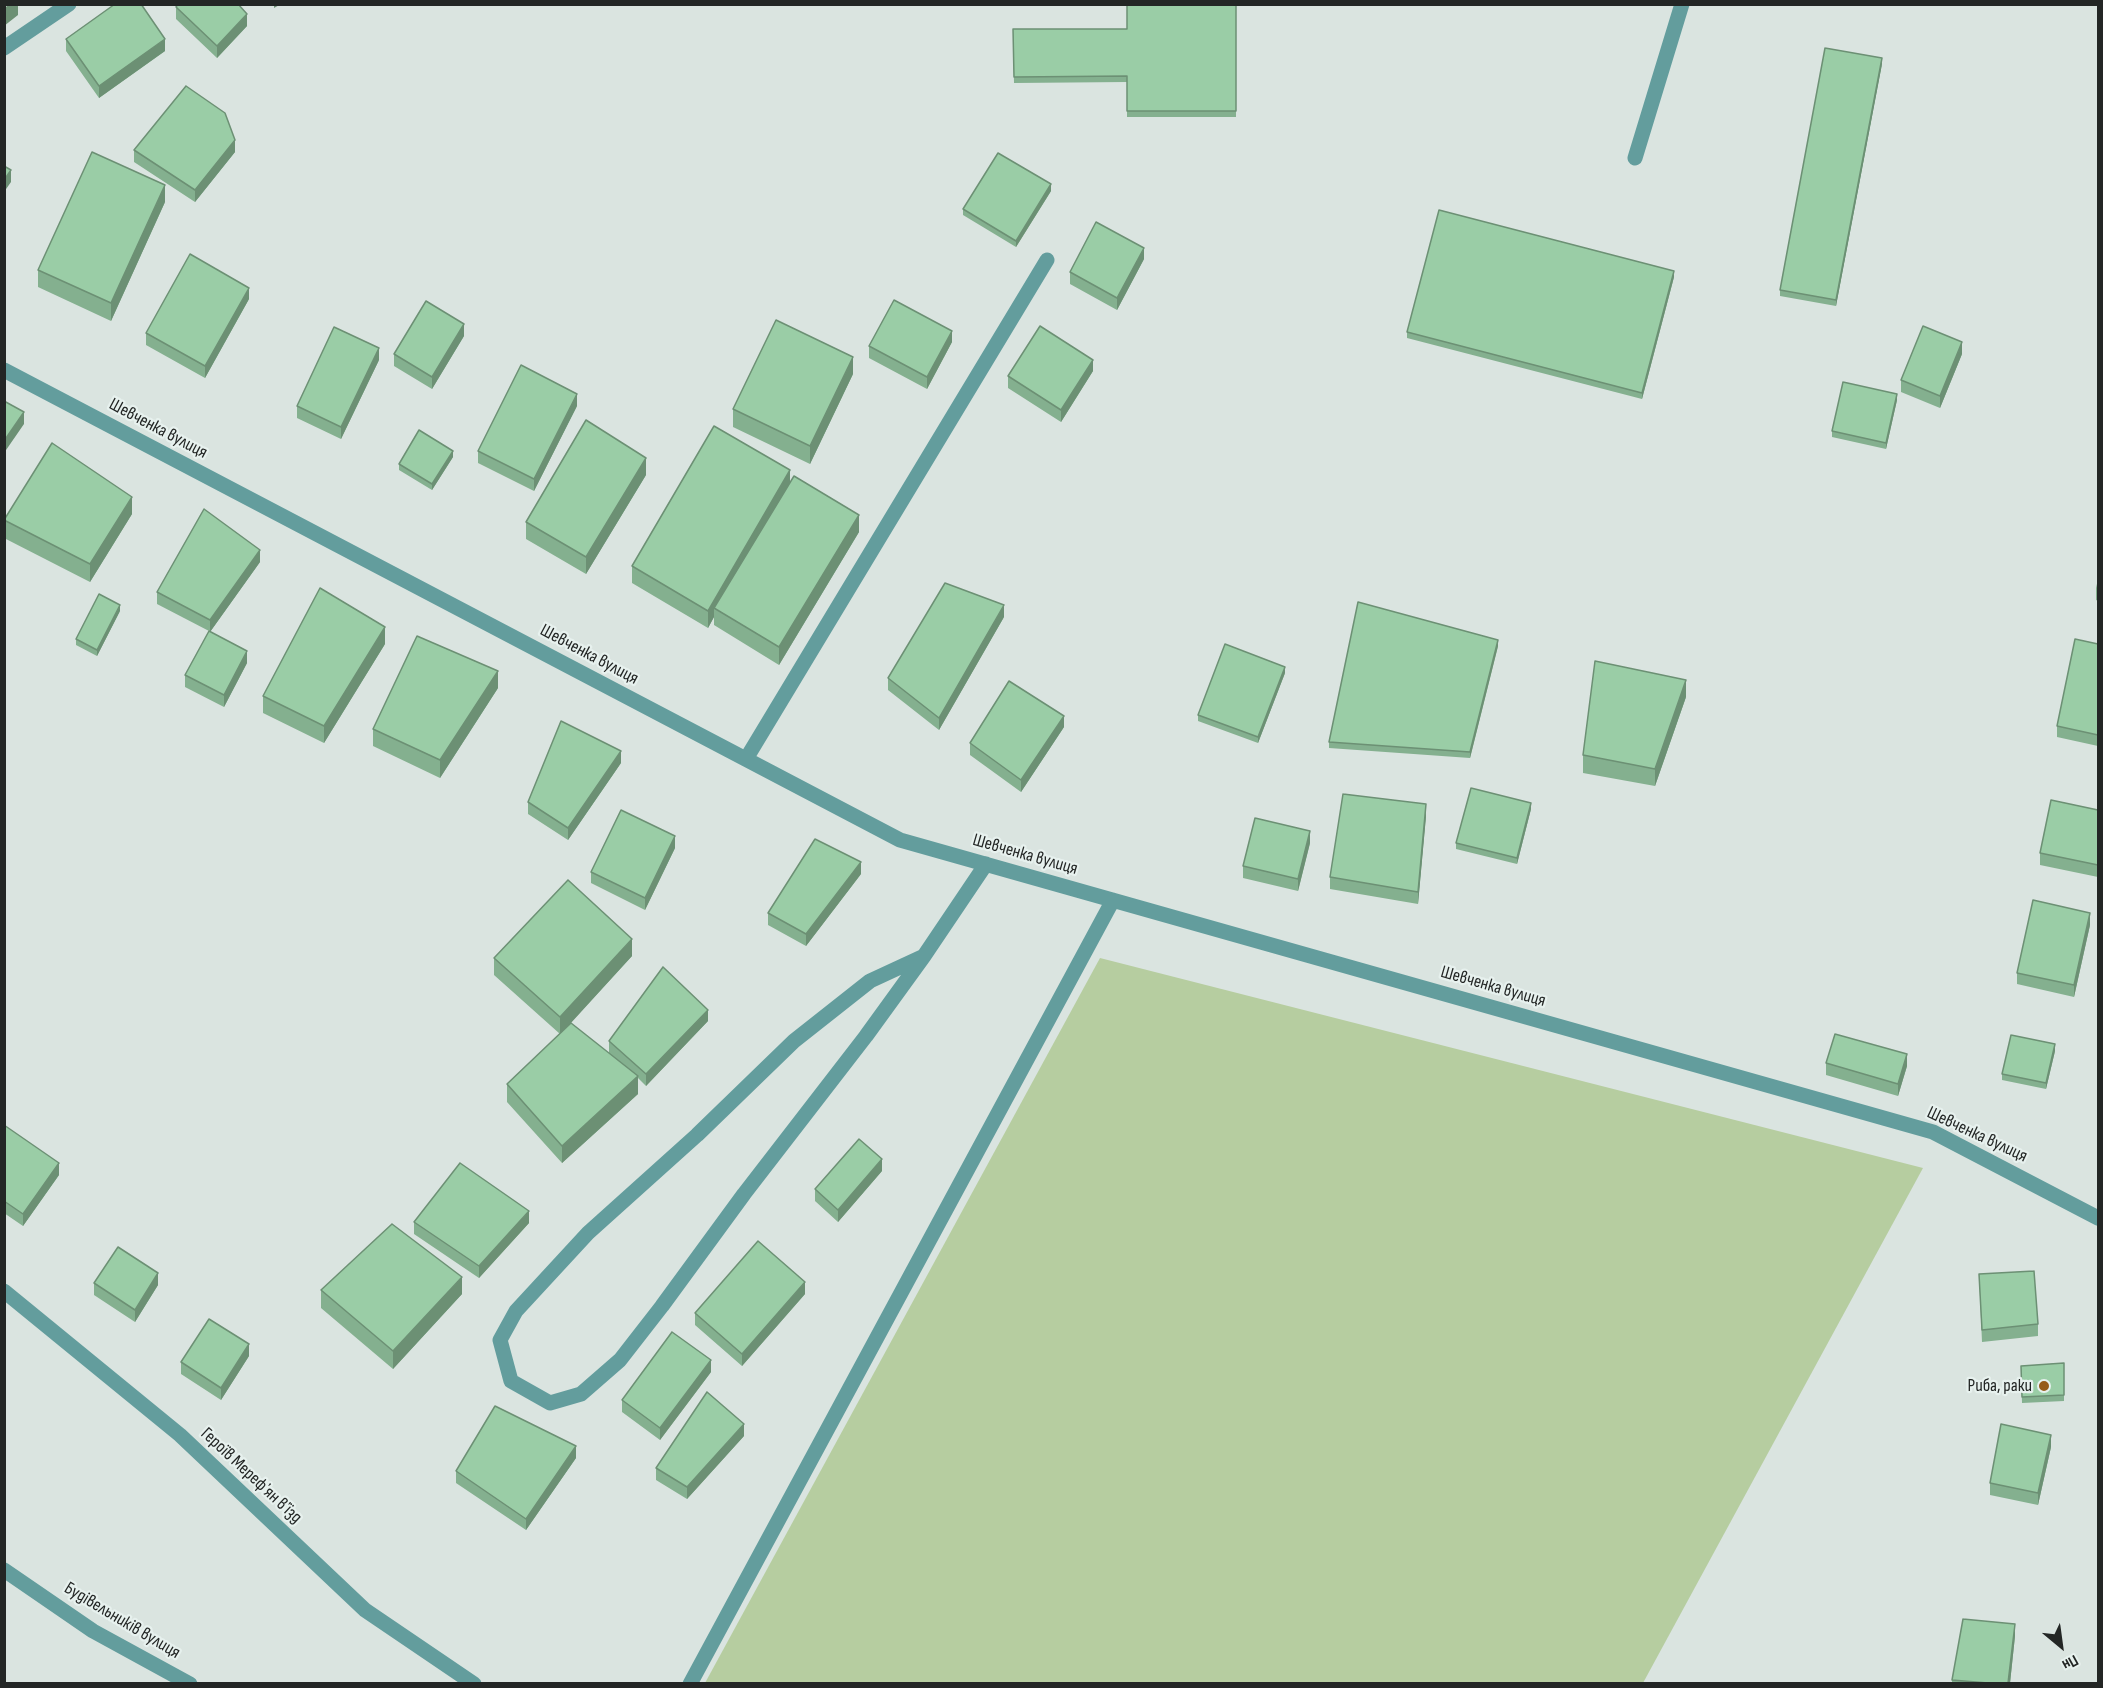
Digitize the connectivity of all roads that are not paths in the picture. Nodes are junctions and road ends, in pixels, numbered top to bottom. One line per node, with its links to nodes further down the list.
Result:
1 (69, 4): 3 (street)
2 (1682, 4): 4 (street)
3 (4, 48)
4 (1635, 158)
5 (1047, 260): 7 (street)
6 (4, 370): 7 (street, Шевченка вулиця)
7 (746, 759): 8 (street, Шевченка вулиця)
8 (986, 864): 9 (street, Шевченка вулиця); 10 (street)
9 (1113, 900): 11 (street, Шевченка вулиця); 16 (street)
10 (924, 956): 10 (street)
11 (2098, 1218)
12 (4, 1291): 15 (street, Героїв Мерефʼян вʼїзд)
13 (4, 1570): 14 (street, Будівельників вулиця)
14 (190, 1683)
15 (474, 1683)
16 (690, 1683)

